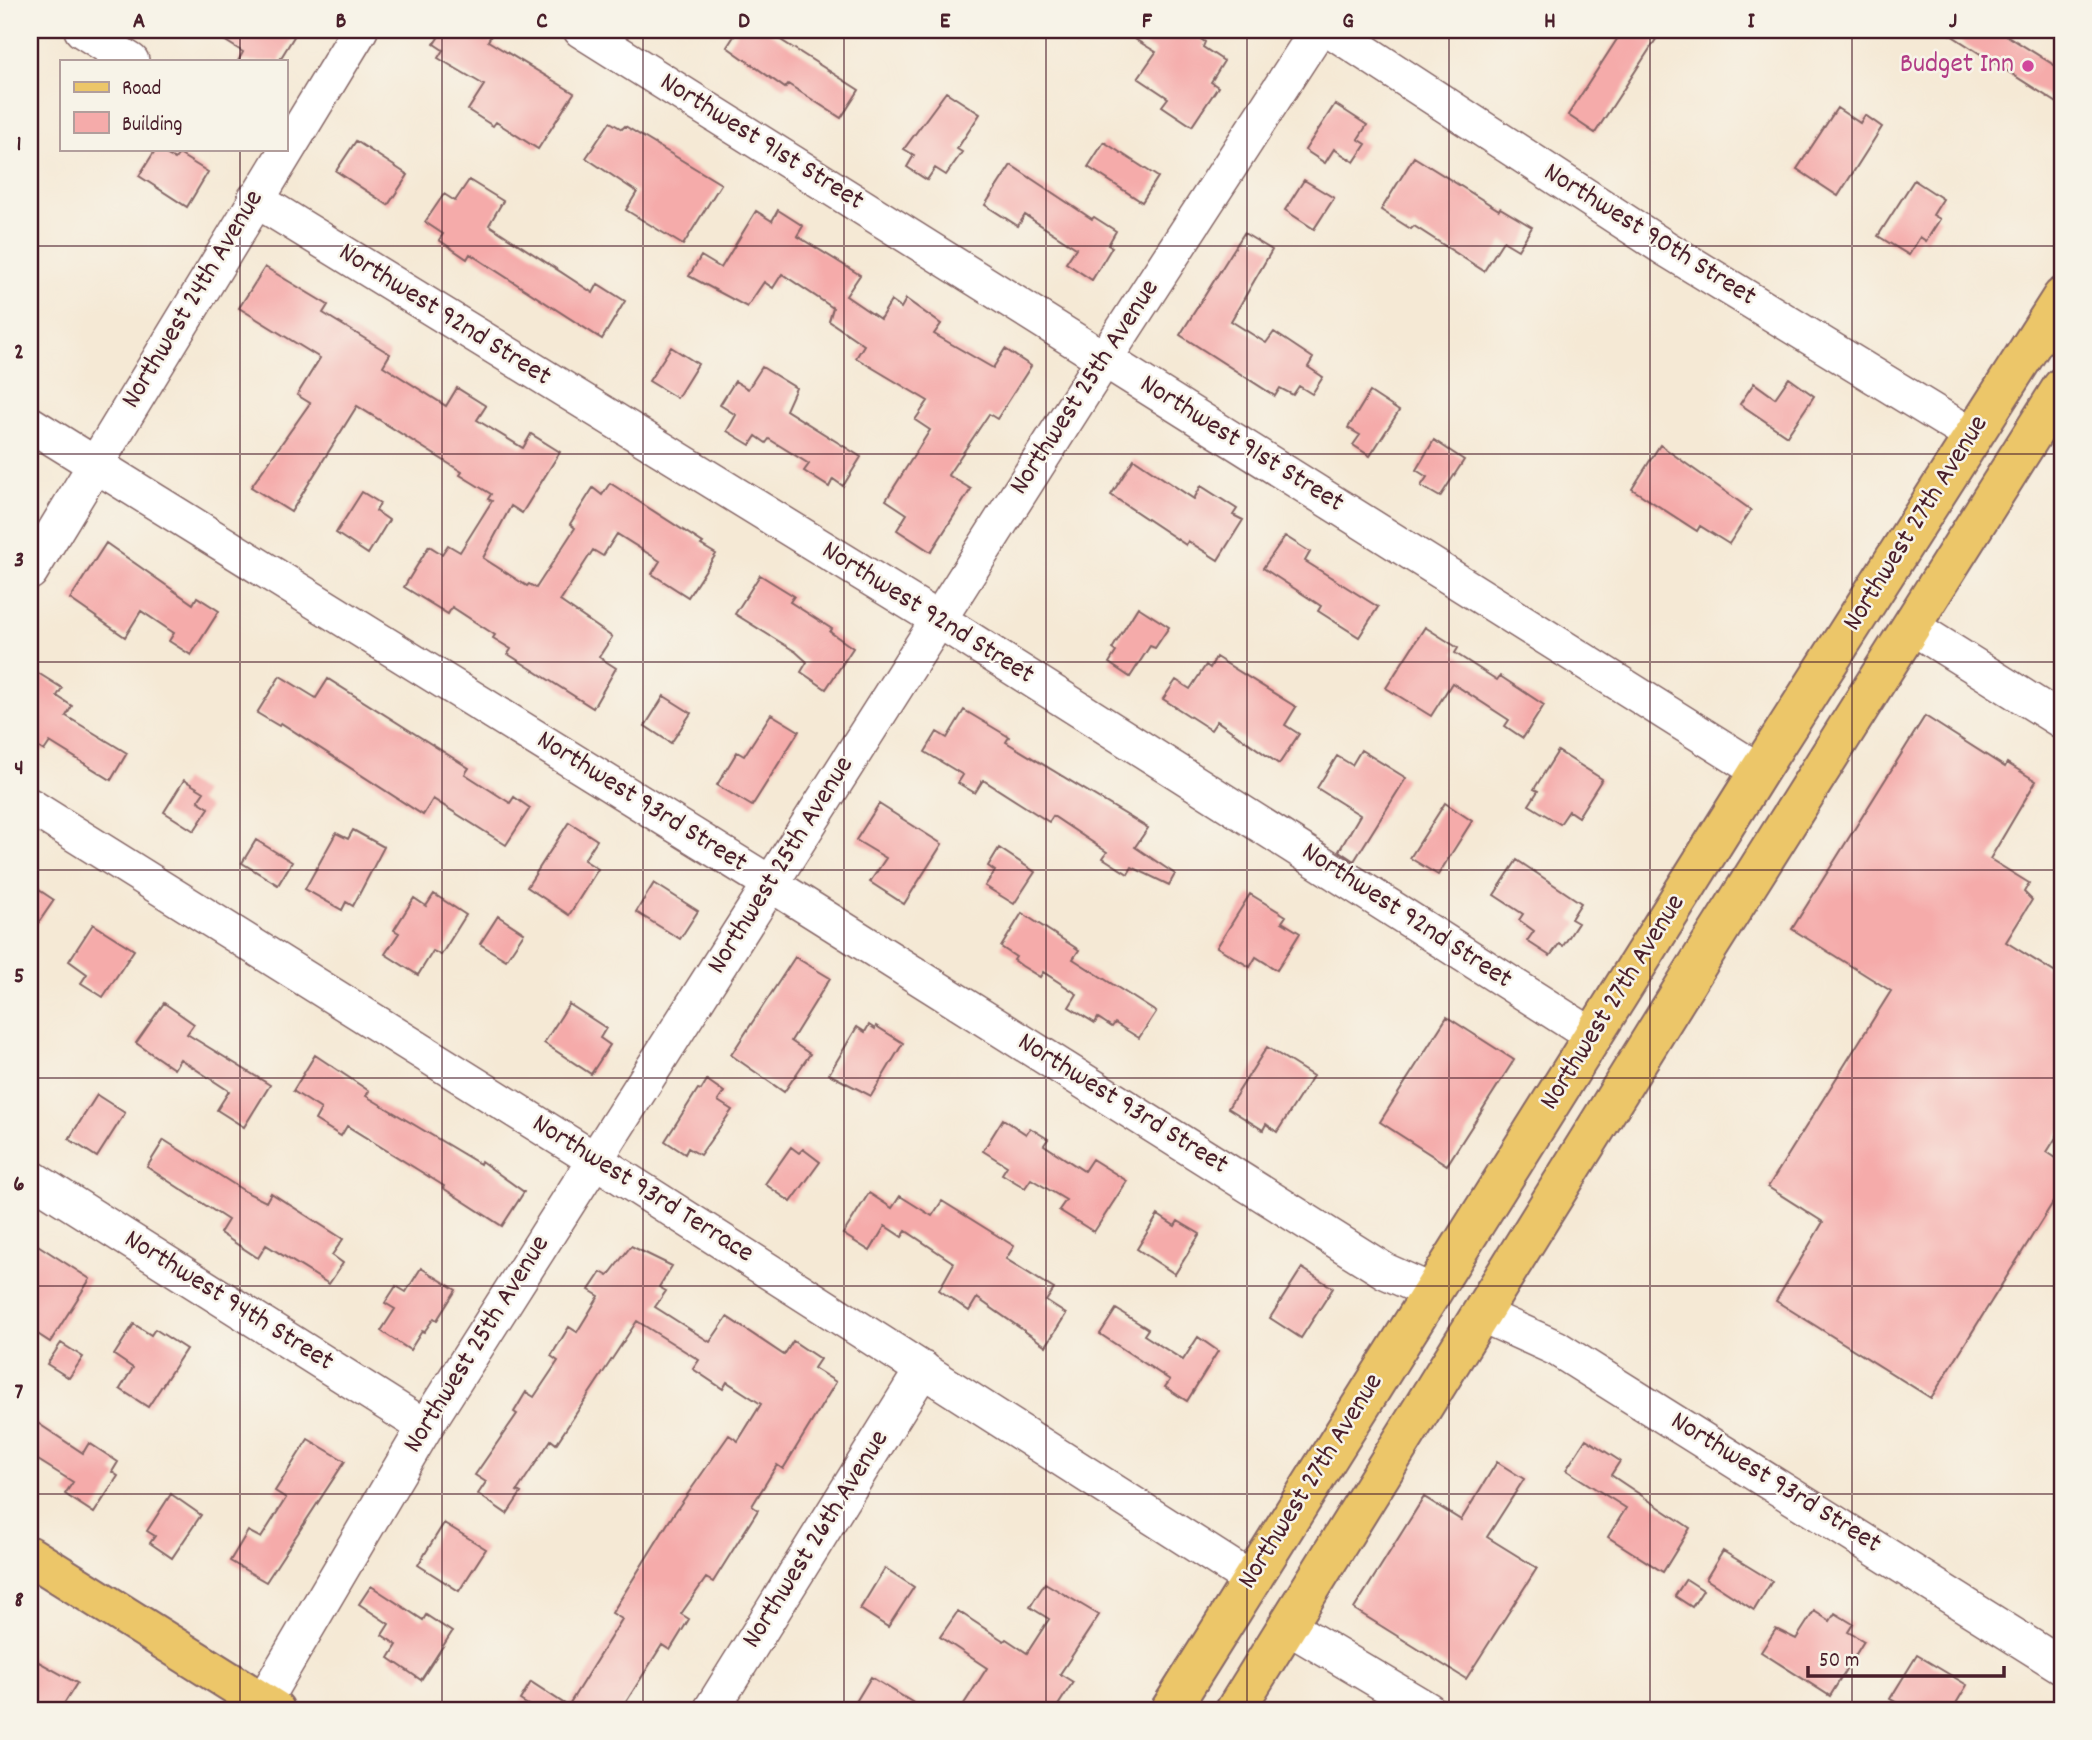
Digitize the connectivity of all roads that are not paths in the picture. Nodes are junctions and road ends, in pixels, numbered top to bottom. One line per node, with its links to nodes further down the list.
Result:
1 (82, 30): 6 (street)
2 (360, 30): 7 (street, Northwest 24th Avenue)
3 (581, 30): 11 (street, Northwest 91st Street)
4 (1318, 30): 11 (street, Northwest 25th Avenue)
5 (1332, 30): 15 (street, Northwest 90th Street)
6 (129, 60)
7 (287, 136)
8 (275, 153): 9 (street, Northwest 24th Avenue)
9 (255, 199): 16 (street, Northwest 24th Avenue); 18 (street, Northwest 92nd Street)
10 (2062, 298): 12 (main road, Northwest 27th Avenue)
11 (1105, 358): 18 (street, Northwest 25th Avenue); 22 (street, Northwest 91st Street)
12 (2022, 359): 15 (main road, Northwest 27th Avenue); 19 (main road)
13 (2062, 387): 19 (main road, Northwest 27th Avenue)
14 (30, 424): 16 (street, Northwest 93rd Street)
15 (1971, 435): 20 (main road, Northwest 27th Avenue)
16 (95, 464): 17 (street, Northwest 24th Avenue); 24 (street, Northwest 93rd Street)
17 (30, 572)
18 (939, 620): 24 (street, Northwest 25th Avenue); 26 (street, Northwest 92nd Street)
19 (1911, 626): 20 (main road); 21 (street); 25 (main road, Northwest 27th Avenue)
20 (1836, 653): 22 (main road, Northwest 27th Avenue)
21 (2062, 721)
22 (1759, 772): 26 (main road, Northwest 27th Avenue)
23 (30, 806): 27 (street, Northwest 93rd Terrace)
24 (771, 884): 27 (street, Northwest 25th Avenue); 29 (street, Northwest 93rd Street)
25 (1653, 1036): 26 (main road); 30 (main road, Northwest 27th Avenue)
26 (1594, 1037): 29 (main road, Northwest 27th Avenue); 30 (main road)
27 (595, 1160): 31 (street, Northwest 93rd Terrace); 33 (street, Northwest 25th Avenue)
28 (30, 1177): 33 (street, Northwest 94th Street)
29 (1432, 1292): 32 (main road, Northwest 27th Avenue)
30 (1481, 1314): 36 (main road, Northwest 27th Avenue); 38 (street, Northwest 93rd Street)
31 (923, 1370): 35 (street, Northwest 93rd Terrace); 40 (street, Northwest 26th Avenue)
32 (1373, 1385): 35 (main road, Northwest 27th Avenue); 36 (main road)
33 (425, 1427): 39 (street, Northwest 25th Avenue)
34 (30, 1556): 39 (main road)
35 (1250, 1580): 37 (main road, Northwest 27th Avenue)
36 (1287, 1626): 37 (main road); 42 (main road, Northwest 27th Avenue); 43 (street)
37 (1205, 1656): 41 (main road, Northwest 27th Avenue)
38 (2062, 1666)
39 (265, 1708)
40 (711, 1710)
41 (1170, 1710)
42 (1235, 1710)
43 (1428, 1710)

